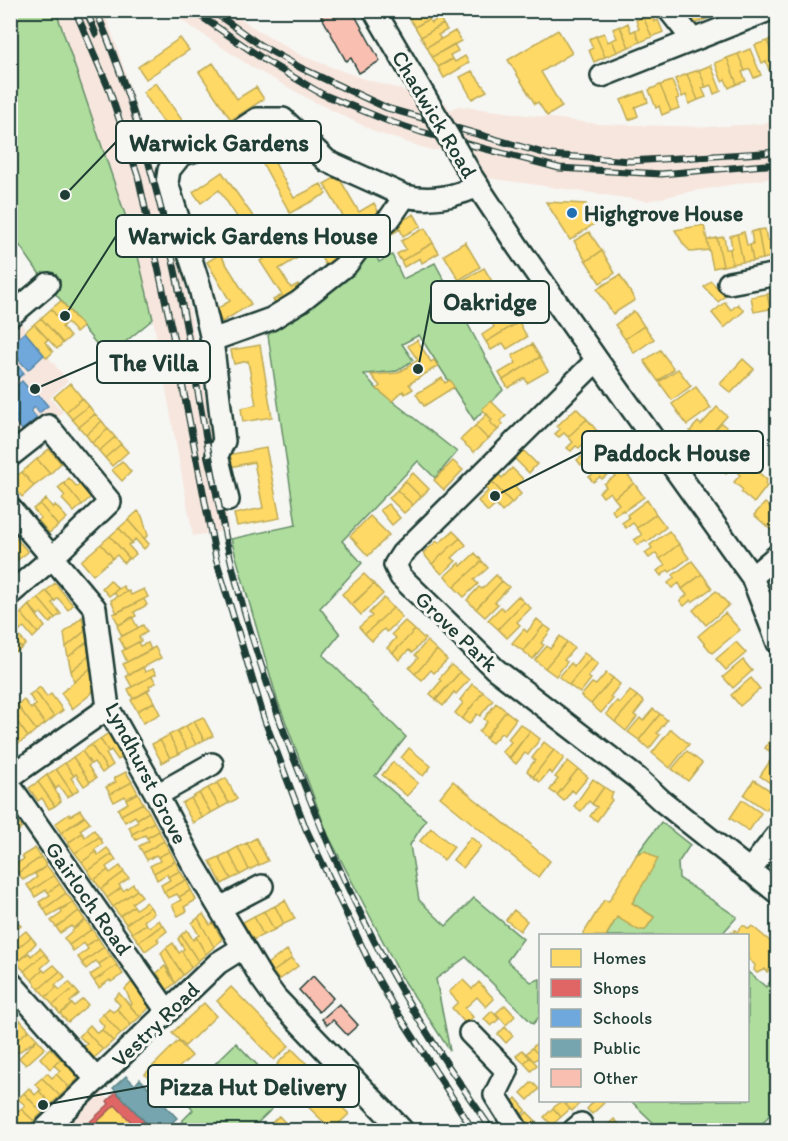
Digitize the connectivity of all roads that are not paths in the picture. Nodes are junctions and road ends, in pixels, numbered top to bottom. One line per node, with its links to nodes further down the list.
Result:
1 (374, 10): 6 (street, Chadwick Road, bridge)
2 (669, 10): 4 (street)
3 (769, 10): 4 (street)
4 (693, 40): 5 (street)
5 (603, 76)
6 (474, 181): 7 (street); 13 (street)
7 (405, 196): 12 (street); 12 (street)
8 (777, 274): 9 (street)
9 (729, 283)
10 (48, 284): 11 (street)
11 (10, 316)
12 (212, 340): 15 (street)
13 (597, 360): 19 (street); 28 (street, Grove Park)
14 (10, 456): 18 (street)
15 (228, 500)
16 (10, 508): 18 (street, Lyndhurst Grove)
17 (777, 555): 19 (street)
18 (51, 559): 20 (street); 22 (street, Lyndhurst Grove)
19 (752, 577): 21 (street)
20 (10, 594)
21 (777, 643)
22 (108, 708): 24 (street); 26 (street, Lyndhurst Grove)
23 (212, 764): 26 (street)
24 (10, 777)
25 (10, 786): 34 (street, Gairloch Road)
26 (157, 795): 31 (street, Lyndhurst Grove)
27 (777, 834): 28 (street)
28 (749, 871): 30 (street, Grove Park)
29 (262, 886): 31 (street)
30 (777, 893)
31 (220, 908): 32 (street, Lyndhurst Grove)
32 (242, 948): 34 (street, Vestry Road); 38 (street, Lyndhurst Grove)
33 (10, 982): 36 (street)
34 (167, 1011): 36 (street, Vestry Road)
35 (470, 1033): 39 (street)
36 (97, 1080): 37 (street, Vestry Road)
37 (44, 1131)
38 (402, 1131)
39 (517, 1131)

